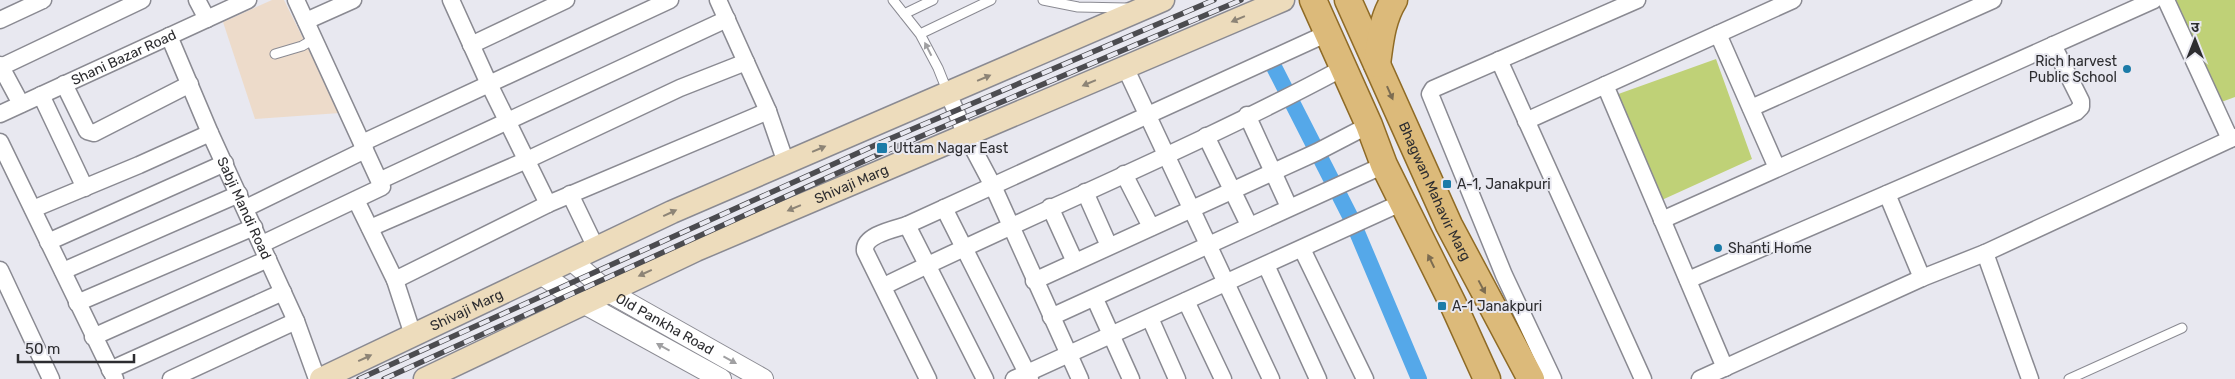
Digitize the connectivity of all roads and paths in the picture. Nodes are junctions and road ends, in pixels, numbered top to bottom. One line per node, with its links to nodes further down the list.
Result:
1 (43, 0): 28 (street)
2 (142, 0): 41 (street)
3 (197, 0): 26 (street)
4 (248, 0): 26 (street, Shani Bazar Road)
5 (296, 0): 29 (street)
6 (354, 0): 29 (street)
7 (566, 0): 35 (street)
8 (670, 0): 46 (street)
9 (718, 0): 27 (street)
10 (893, 0): 25 (lane)
11 (933, 0): 25 (lane)
12 (991, 0): 31 (lane)
13 (1043, 0): 24 (lane)
14 (1283, 0): 42 (main road, Shivaji Marg, one-way to 42)
15 (1313, 0): 30 (main road)
16 (1348, 0): 40 (main road, Bhagwan Mahavir Marg)
17 (1394, 0): 40 (main road)
18 (1637, 0): 38 (street)
19 (1792, 0): 32 (street)
20 (1994, 0): 51 (street)
21 (2154, 0): 36 (street)
22 (2166, 0): 62 (street)
23 (456, 1): 35 (street)
24 (1154, 4): 48 (main road, Shivaji Marg, one-way to 24)
25 (904, 14): 31 (lane)
26 (207, 19): 33 (street, Shani Bazar Road)
27 (727, 19): 39 (street); 56 (street)
28 (0, 20)
29 (306, 21): 34 (street)
30 (1328, 33): 43 (main road); 54 (street)
31 (920, 34): 48 (lane, one-way to 31)
32 (1718, 34): 47 (street); 51 (street)
33 (169, 36): 44 (street, Shani Bazar Road); 45 (street, Sabji Mandi Road)
34 (314, 38): 37 (lane); 64 (street)
35 (471, 45): 46 (street)
36 (2053, 46): 70 (street); 79 (street)
37 (275, 54)
38 (1499, 60): 57 (street); 152 (street)
39 (746, 62): 52 (street); 66 (street)
40 (1377, 64): 151 (main road, Bhagwan Mahavir Marg, one-way to 151)
41 (0, 66): 50 (street)
42 (1125, 67): 54 (street); 60 (main road, Shivaji Marg, one-way to 60)
43 (1343, 68): 55 (street); 58 (main road)
44 (64, 84): 45 (street); 49 (street, Shani Bazar Road)
45 (190, 84): 59 (street, Sabji Mandi Road)
46 (489, 84): 56 (street); 64 (street)
47 (1605, 85): 57 (street); 89 (street)
48 (948, 94): 60 (street); 68 (main road, Shivaji Marg, one-way to 48)
49 (41, 95): 50 (street, Shani Bazar Road); 75 (street)
50 (21, 104): 53 (street, Shani Bazar Road)
51 (1751, 108): 70 (street)
52 (768, 111): 68 (street); 78 (street)
53 (0, 114)
54 (1149, 115): 65 (street); 74 (street)
55 (1247, 115): 61 (street); 71 (street)
56 (507, 120): 66 (street); 73 (street)
57 (1526, 121): 153 (street)
58 (1369, 125): 69 (main road); 71 (street)
59 (210, 133): 67 (street, Sabji Mandi Road); 75 (street)
60 (966, 135): 74 (street); 117 (main road, Shivaji Marg, one-way to 117)
61 (1206, 136): 65 (street); 76 (street)
62 (2232, 138): 103 (street)
63 (0, 142): 88 (street)
64 (364, 146): 73 (street); 81 (street)
65 (1168, 155): 72 (street); 87 (street)
66 (527, 160): 83 (street); 95 (street)
67 (226, 163): 81 (street, Sabji Mandi Road); 96 (street)
68 (786, 163): 99 (main road, Shivaji Marg, one-way to 68)
69 (1384, 165): 82 (main road); 84 (street)
70 (1777, 168): 89 (street)
71 (1271, 171): 76 (street); 84 (street)
72 (1124, 174): 77 (street); 94 (street)
73 (381, 180): 80 (street)
74 (993, 186): 85 (street); 91 (street)
75 (84, 188): 88 (street)
76 (1231, 190): 87 (street); 92 (street)
77 (1086, 192): 86 (street); 98 (street)
78 (570, 194): 83 (street); 99 (street)
79 (1887, 194): 111 (street); 113 (street)
80 (356, 200): 95 (street); 102 (street)
81 (242, 201): 93 (street, Sabji Mandi Road); 109 (street)
82 (1403, 202): 101 (street); 150 (main road, one-way to 82)
83 (548, 204): 112 (street)
84 (1289, 207): 92 (street)
85 (944, 208): 90 (street); 100 (street)
86 (1050, 208): 91 (street); 105 (street)
87 (1192, 208): 94 (street); 97 (street)
88 (33, 209): 96 (street)
89 (1662, 220): 113 (street)
90 (907, 225): 106 (street); 116 (street)
91 (1010, 225): 100 (street); 114 (street)
92 (1249, 226): 97 (street)
93 (254, 227): 102 (street, Sabji Mandi Road); 121 (street)
94 (1151, 227): 98 (street)
95 (370, 228): 112 (street)
96 (48, 242): 109 (street)
97 (1207, 244): 115 (street); 119 (street)
98 (1110, 246): 105 (street)
99 (596, 248): 104 (main road, Shivaji Marg)
100 (963, 248): 106 (street); 133 (street)
101 (1302, 249): 107 (street); 149 (street)
102 (265, 252): 118 (street, Sabji Mandi Road); 129 (street)
103 (1985, 254): 111 (street); 155 (street)
104 (571, 260): 110 (main road, Shivaji Marg); 117 (street, Old Pankha Road)
105 (1075, 262): 114 (street)
106 (929, 264): 116 (street); 142 (street)
107 (1266, 265): 115 (street); 148 (street)
108 (0, 270): 134 (street)
109 (63, 271): 121 (street)
110 (541, 274): 122 (street, Old Pankha Road); 127 (main road, Shivaji Marg)
111 (1922, 278): 131 (street)
112 (395, 280): 127 (street)
113 (1688, 280): 131 (street)
114 (1034, 281): 123 (street)
115 (1226, 284): 120 (street); 147 (street)
116 (884, 286): 141 (street)
117 (607, 291): 122 (main road, Shivaji Marg); 140 (street, Old Pankha Road, one-way to 140)
118 (283, 292): 125 (street, Sabji Mandi Road); 132 (street)
119 (1095, 299): 123 (street); 128 (street)
120 (1186, 302): 124 (street); 146 (street)
121 (77, 303): 129 (street)
122 (583, 303): 138 (main road, Shivaji Marg); 139 (street, Old Pankha Road, one-way to 122)
123 (1051, 317): 130 (street)
124 (1150, 318): 128 (street); 145 (street)
125 (296, 322): 135 (street); 136 (street, Sabji Mandi Road)
126 (2182, 328): 156 (lane)
127 (413, 335): 137 (main road, Shivaji Marg, one-way to 127)
128 (1111, 335): 130 (street); 144 (street)
129 (93, 337): 132 (street)
130 (1068, 354): 133 (street); 143 (street)
131 (1725, 368): 154 (street)
132 (112, 374)
133 (1024, 377)
134 (51, 379)
135 (170, 379)
136 (317, 379)
137 (321, 379)
138 (425, 379)
139 (721, 379)
140 (763, 379)
141 (928, 379)
142 (985, 379)
143 (1080, 379)
144 (1131, 379)
145 (1177, 379)
146 (1223, 379)
147 (1271, 379)
148 (1318, 379)
149 (1365, 379)
150 (1487, 379)
151 (1530, 379)
152 (1552, 379)
153 (1643, 379)
154 (1700, 379)
155 (2030, 379)
156 (2069, 379)

